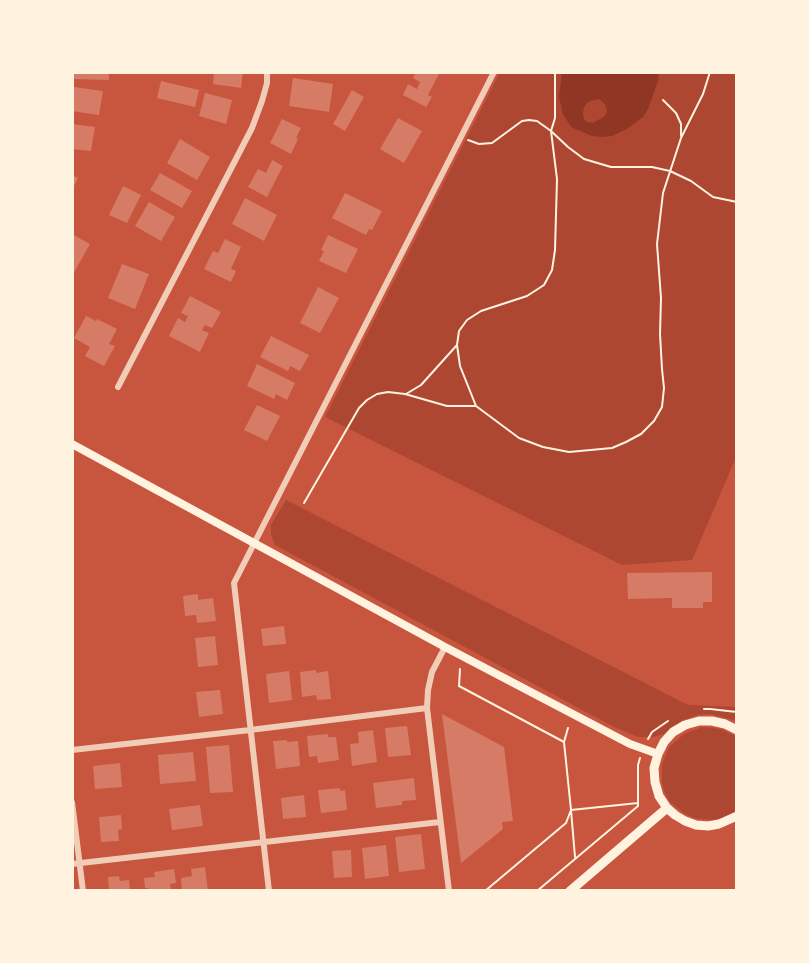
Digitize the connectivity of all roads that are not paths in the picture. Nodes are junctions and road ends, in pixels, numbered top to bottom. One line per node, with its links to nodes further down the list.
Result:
1 (267, 72): 3 (street)
2 (494, 72): 5 (street)
3 (118, 387)
4 (72, 444): 5 (main road)
5 (254, 544): 6 (main road); 8 (street)
6 (445, 647): 7 (street); 11 (main road)
7 (427, 708): 8 (street); 15 (street)
8 (250, 730): 10 (street); 16 (street)
9 (737, 730): 11 (main road)
10 (72, 750)
11 (658, 754): 13 (main road)
12 (72, 801): 17 (street)
13 (667, 808): 14 (main road); 21 (main road)
14 (737, 816)
15 (440, 822): 16 (street); 20 (street)
16 (263, 842): 17 (street); 19 (street)
17 (76, 863): 18 (street)
18 (83, 891)
19 (269, 891)
20 (448, 891)
21 (570, 891)

